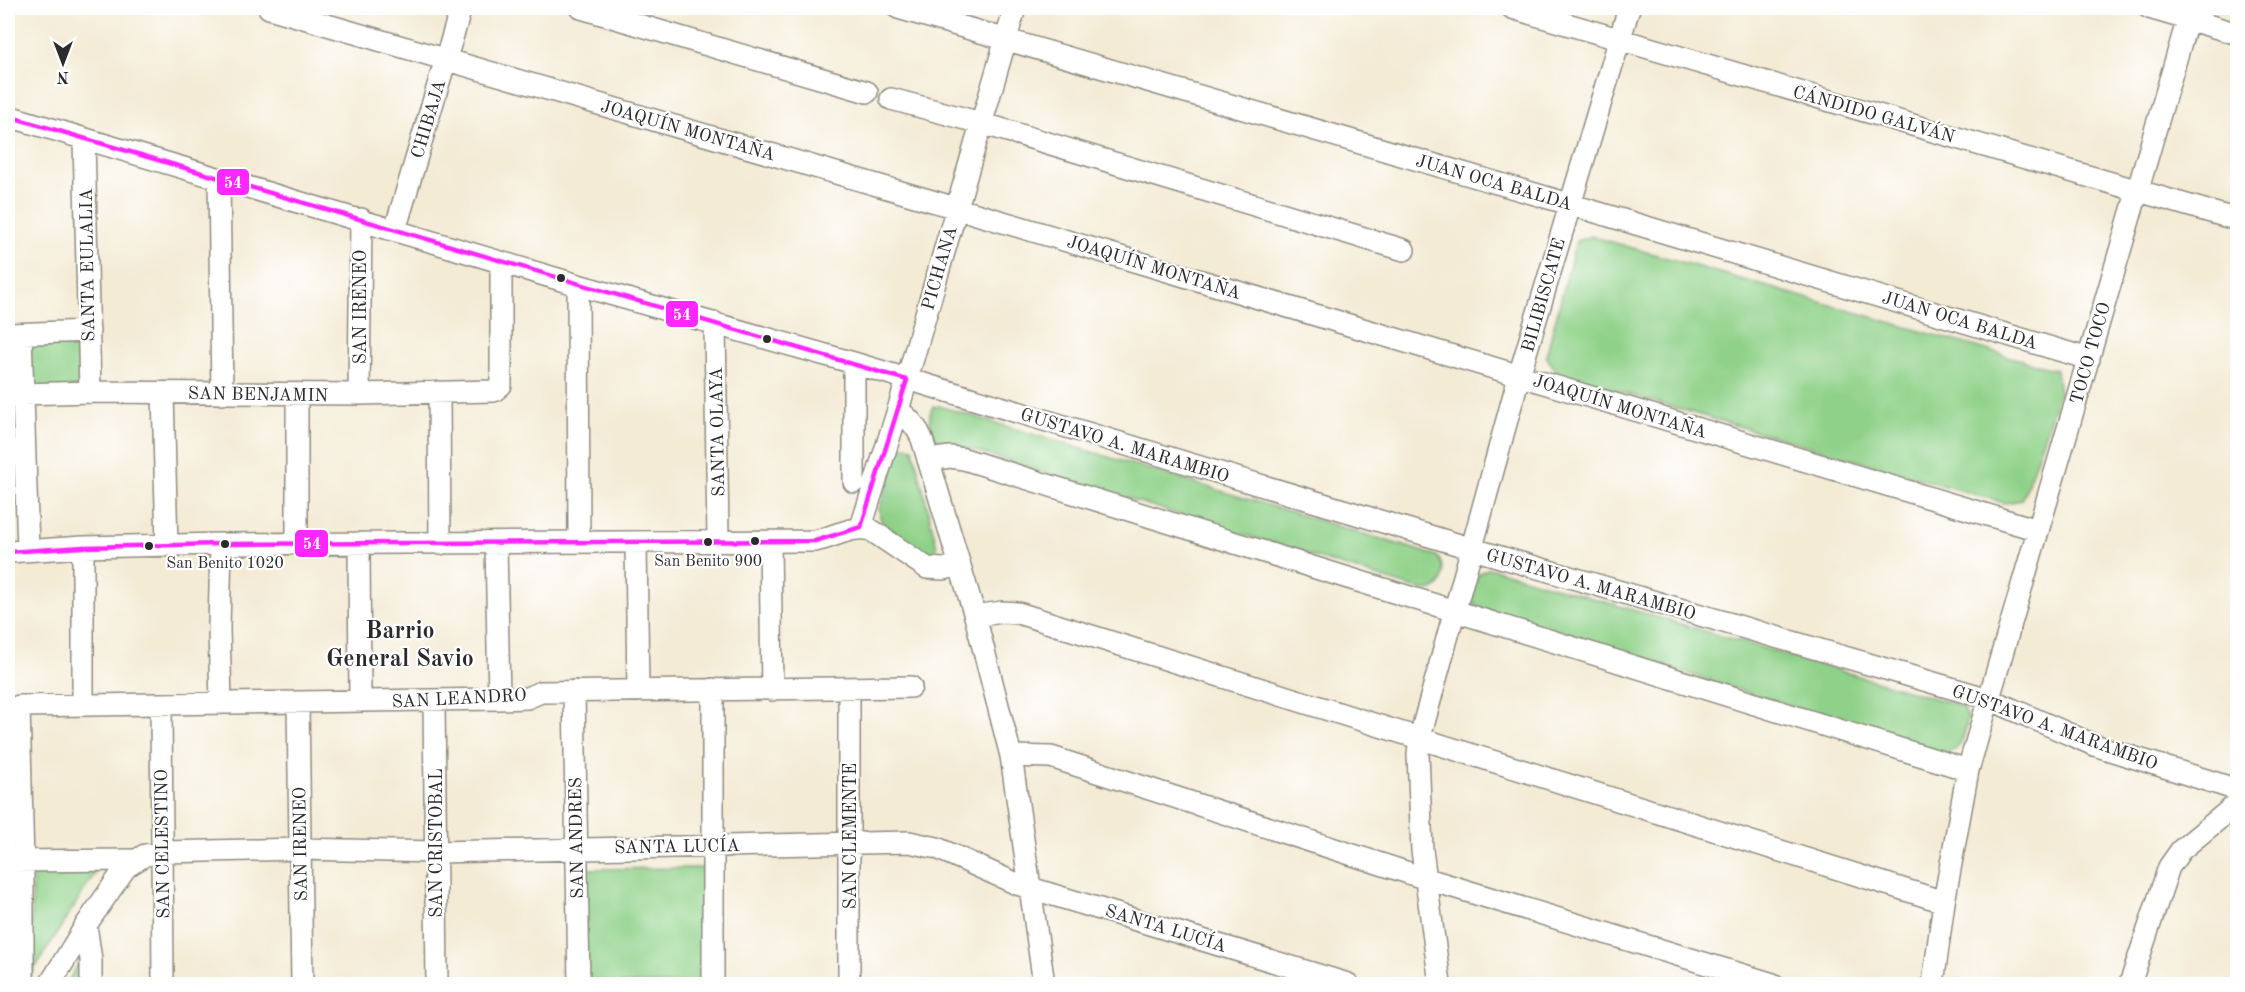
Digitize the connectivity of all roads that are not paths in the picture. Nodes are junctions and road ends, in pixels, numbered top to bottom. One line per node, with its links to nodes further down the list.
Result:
1 (269, 8): 13 (street, JOAQUÍN MONTAÑA)
2 (460, 8): 13 (street, CHIBAJA)
3 (581, 8): 14 (street)
4 (898, 8): 11 (street, JUAN OCA BALDA)
5 (1016, 8): 11 (street, PICHANA)
6 (1512, 8): 12 (street, CÁNDIDO GALVÁN)
7 (1629, 8): 12 (street, BILIBISCATE)
8 (2148, 8): 9 (street)
9 (2189, 14): 10 (street); 20 (street, TOCO TOCO)
10 (2238, 34)
11 (1006, 39): 17 (street, PICHANA); 21 (street, JUAN OCA BALDA)
12 (1619, 40): 20 (street, CÁNDIDO GALVÁN); 21 (street, BILIBISCATE)
13 (446, 59): 22 (street, JOAQUÍN MONTAÑA); 25 (street, CHIBAJA)
14 (867, 92)
15 (891, 99): 17 (street)
16 (8, 116): 18 (street, GUSTAVO A. MARAMBIO)
17 (981, 123): 22 (street, PICHANA); 26 (street)
18 (84, 139): 19 (street, GUSTAVO A. MARAMBIO); 30 (street, SANTA EULALIA)
19 (219, 179): 23 (street, GUSTAVO A. MARAMBIO); 40 (street)
20 (2138, 190): 24 (street, CÁNDIDO GALVÁN); 32 (street, TOCO TOCO)
21 (1569, 204): 32 (street, JUAN OCA BALDA); 34 (street, BILIBISCATE)
22 (956, 208): 34 (street, JOAQUÍN MONTAÑA); 35 (street, PICHANA)
23 (361, 219): 25 (street, GUSTAVO A. MARAMBIO); 42 (street, SAN IRENEO)
24 (2238, 220)
25 (394, 230): 27 (street, GUSTAVO A. MARAMBIO)
26 (1404, 250)
27 (501, 261): 28 (street, GUSTAVO A. MARAMBIO); 37 (street, SAN BENJAMIN)
28 (578, 285): 29 (street, GUSTAVO A. MARAMBIO); 50 (street)
29 (715, 323): 33 (street, GUSTAVO A. MARAMBIO); 48 (street, SANTA OLAYA)
30 (89, 331): 31 (street); 36 (street, SANTA EULALIA)
31 (14, 334): 39 (street)
32 (2089, 359): 47 (street, TOCO TOCO)
33 (854, 363): 35 (street, GUSTAVO A. MARAMBIO); 45 (street)
34 (1519, 376): 47 (street, JOAQUÍN MONTAÑA); 59 (street, BILIBISCATE)
35 (907, 380): 43 (street, PICHANA); 59 (street, GUSTAVO A. MARAMBIO)
36 (90, 392): 38 (street, SAN BENJAMIN); 39 (street, SAN BENJAMIN)
37 (438, 392): 42 (street, SAN BENJAMIN); 52 (street)
38 (163, 393): 40 (street, SAN BENJAMIN); 57 (street)
39 (22, 394): 60 (street)
40 (222, 394): 41 (street, SAN BENJAMIN)
41 (297, 394): 42 (street, SAN BENJAMIN); 55 (street)
42 (359, 394)
43 (898, 410): 44 (street); 46 (street, PICHANA)
44 (928, 460): 61 (street); 62 (street)
45 (854, 482)
46 (861, 527): 49 (street); 61 (street)
47 (2038, 530): 71 (street, TOCO TOCO)
48 (718, 541): 49 (street); 51 (street)
49 (770, 541): 67 (street)
50 (579, 542): 51 (street); 53 (street)
51 (636, 542): 69 (street)
52 (440, 543): 53 (street); 56 (street)
53 (496, 543): 70 (street)
54 (221, 544): 55 (street); 57 (street); 74 (street)
55 (297, 544): 56 (street)
56 (359, 544): 72 (street)
57 (167, 546): 58 (street)
58 (84, 547): 60 (street); 77 (street)
59 (1473, 549): 62 (street, BILIBISCATE); 71 (street, GUSTAVO A. MARAMBIO)
60 (18, 551)
61 (959, 565): 63 (street)
62 (1454, 612): 79 (street, BILIBISCATE); 81 (street)
63 (975, 616): 79 (street); 80 (street)
64 (911, 687): 65 (street, SAN LEANDRO)
65 (849, 688): 67 (street, SAN LEANDRO); 84 (street, SAN CLEMENTE)
66 (713, 689): 67 (street, SAN LEANDRO); 69 (street, SAN LEANDRO); 85 (street)
67 (772, 690)
68 (574, 691): 69 (street, SAN LEANDRO); 70 (street, SAN LEANDRO); 86 (street, SAN ANDRES)
69 (638, 691)
70 (499, 699): 73 (street, SAN LEANDRO)
71 (1989, 699): 81 (street, TOCO TOCO); 82 (street, GUSTAVO A. MARAMBIO)
72 (360, 701): 73 (street, SAN LEANDRO); 75 (street, SAN LEANDRO)
73 (434, 701): 89 (street, SAN CRISTOBAL)
74 (221, 702): 75 (street, SAN LEANDRO); 76 (street, SAN LEANDRO)
75 (298, 703): 87 (street, SAN IRENEO)
76 (160, 704): 77 (street, SAN LEANDRO); 88 (street, SAN CELESTINO)
77 (83, 705): 78 (street, SAN LEANDRO)
78 (13, 708): 91 (street)
79 (1420, 737): 92 (street, BILIBISCATE); 94 (street)
80 (1011, 756): 92 (street); 93 (street)
81 (1968, 770): 94 (street, TOCO TOCO)
82 (2238, 790)
83 (2238, 803): 110 (street)
84 (851, 842): 85 (street, SANTA LUCÍA); 93 (street, SANTA LUCÍA); 104 (street, SAN CLEMENTE)
85 (713, 846): 86 (street, SANTA LUCÍA); 103 (street)
86 (576, 848): 89 (street, SANTA LUCÍA); 102 (street, SAN ANDRES)
87 (300, 849): 88 (street, SANTA LUCÍA); 89 (street, SANTA LUCÍA); 100 (street, SAN IRENEO)
88 (162, 852): 90 (street, SANTA LUCÍA); 99 (street, SAN CELESTINO)
89 (437, 852): 101 (street, SAN CRISTOBAL)
90 (134, 860): 91 (street, SANTA LUCÍA); 95 (street)
91 (15, 861): 96 (street)
92 (1424, 878): 107 (street, BILIBISCATE); 108 (street)
93 (1031, 888): 105 (street); 106 (street, SANTA LUCÍA)
94 (1944, 902): 109 (street, TOCO TOCO)
95 (86, 925): 97 (street); 98 (street)
96 (23, 984)
97 (50, 984)
98 (91, 984)
99 (163, 984)
100 (302, 984)
101 (437, 984)
102 (579, 984)
103 (713, 984)
104 (849, 984)
105 (1044, 984)
106 (1348, 984)
107 (1440, 984)
108 (1773, 984)
109 (1934, 984)
110 (2130, 984)

